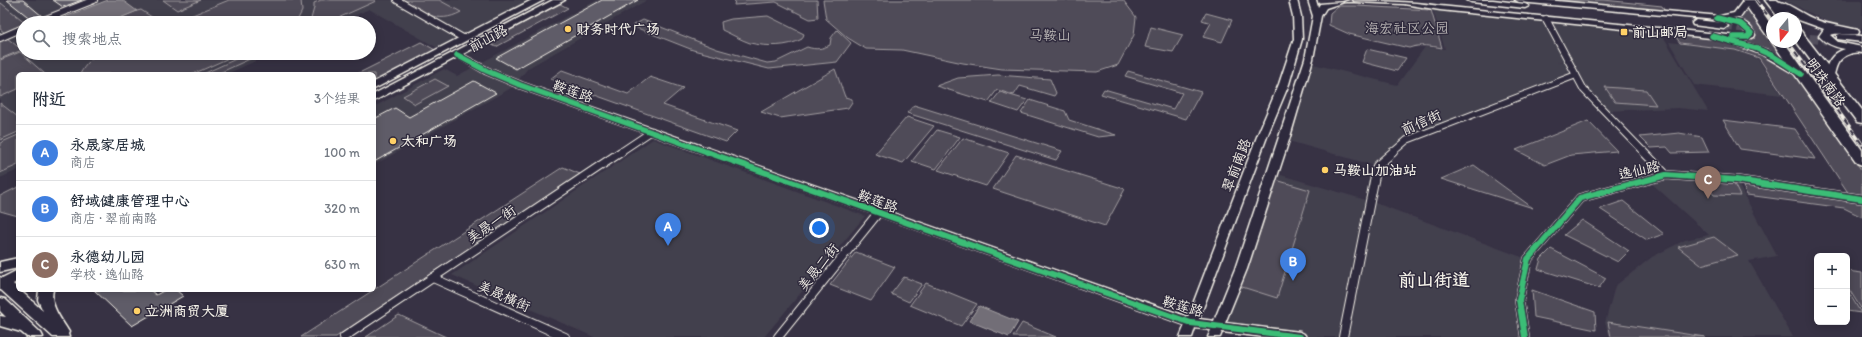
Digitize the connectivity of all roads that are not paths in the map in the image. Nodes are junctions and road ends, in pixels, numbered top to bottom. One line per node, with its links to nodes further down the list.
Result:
1 (94, 0): 17 (street)
2 (397, 0): 26 (street)
3 (538, 0): 26 (main road, 前山路)
4 (560, 0): 30 (main road, 前山路)
5 (1293, 0): 50 (main road, 翠前南路)
6 (1312, 0): 18 (main road)
7 (1346, 0): 18 (main road)
8 (1354, 0): 9 (main road)
9 (1362, 0): 15 (main road)
10 (1471, 0): 15 (main road)
11 (1519, 0): 14 (main road)
12 (1748, 0): 19 (main road); 21 (highway)
13 (1772, 0): 16 (highway); 23 (main road)
14 (1533, 1): 19 (main road)
15 (1404, 2): 20 (main road)
16 (1780, 12)
17 (54, 16)
18 (1317, 16): 52 (main road)
19 (1717, 18): 24 (main road)
20 (1546, 19): 24 (main road); 33 (street)
21 (1766, 26)
22 (16, 31): 25 (street)
23 (1859, 35): 29 (main road); 29 (main road)
24 (1712, 36): 31 (main road)
25 (0, 38)
26 (463, 38): 34 (main road, 前山路)
27 (1802, 41): 32 (highway, 明珠南路)
28 (1782, 48): 31 (highway, 明珠南路)
29 (1861, 48): 32 (main road)
30 (457, 55): 35 (main road, 前山路); 37 (main road, 鞍莲路)
31 (1801, 74): 38 (highway, 明珠南路)
32 (1829, 75): 36 (highway, 明珠南路)
33 (1576, 76): 39 (street); 60 (street, 前信街)
34 (376, 85)
35 (376, 97)
36 (1862, 119)
37 (652, 131): 41 (main road, 鞍莲路); 45 (street, 美晟一街)
38 (1862, 160)
39 (1666, 175): 40 (street, 逸仙路); 61 (street, 逸仙路)
40 (1862, 199)
41 (878, 213): 50 (main road, 鞍莲路); 57 (street, 美晟二街)
42 (16, 263): 43 (main road)
43 (0, 267)
44 (16, 277): 46 (main road)
45 (433, 278): 55 (street, 美晟一街); 56 (street, 美晟橫街)
46 (5, 287): 54 (main road)
47 (45, 292): 54 (main road)
48 (0, 303): 51 (main road)
49 (0, 321): 51 (main road)
50 (1192, 323): 52 (main road, 鞍莲路); 58 (main road, 翠前南路)
51 (25, 327): 53 (main road)
52 (1216, 332): 59 (main road, 鞍莲路)
53 (36, 337)
54 (63, 337)
55 (344, 337)
56 (565, 337)
57 (778, 337)
58 (1186, 337)
59 (1300, 337)
60 (1343, 337)
61 (1525, 337)

